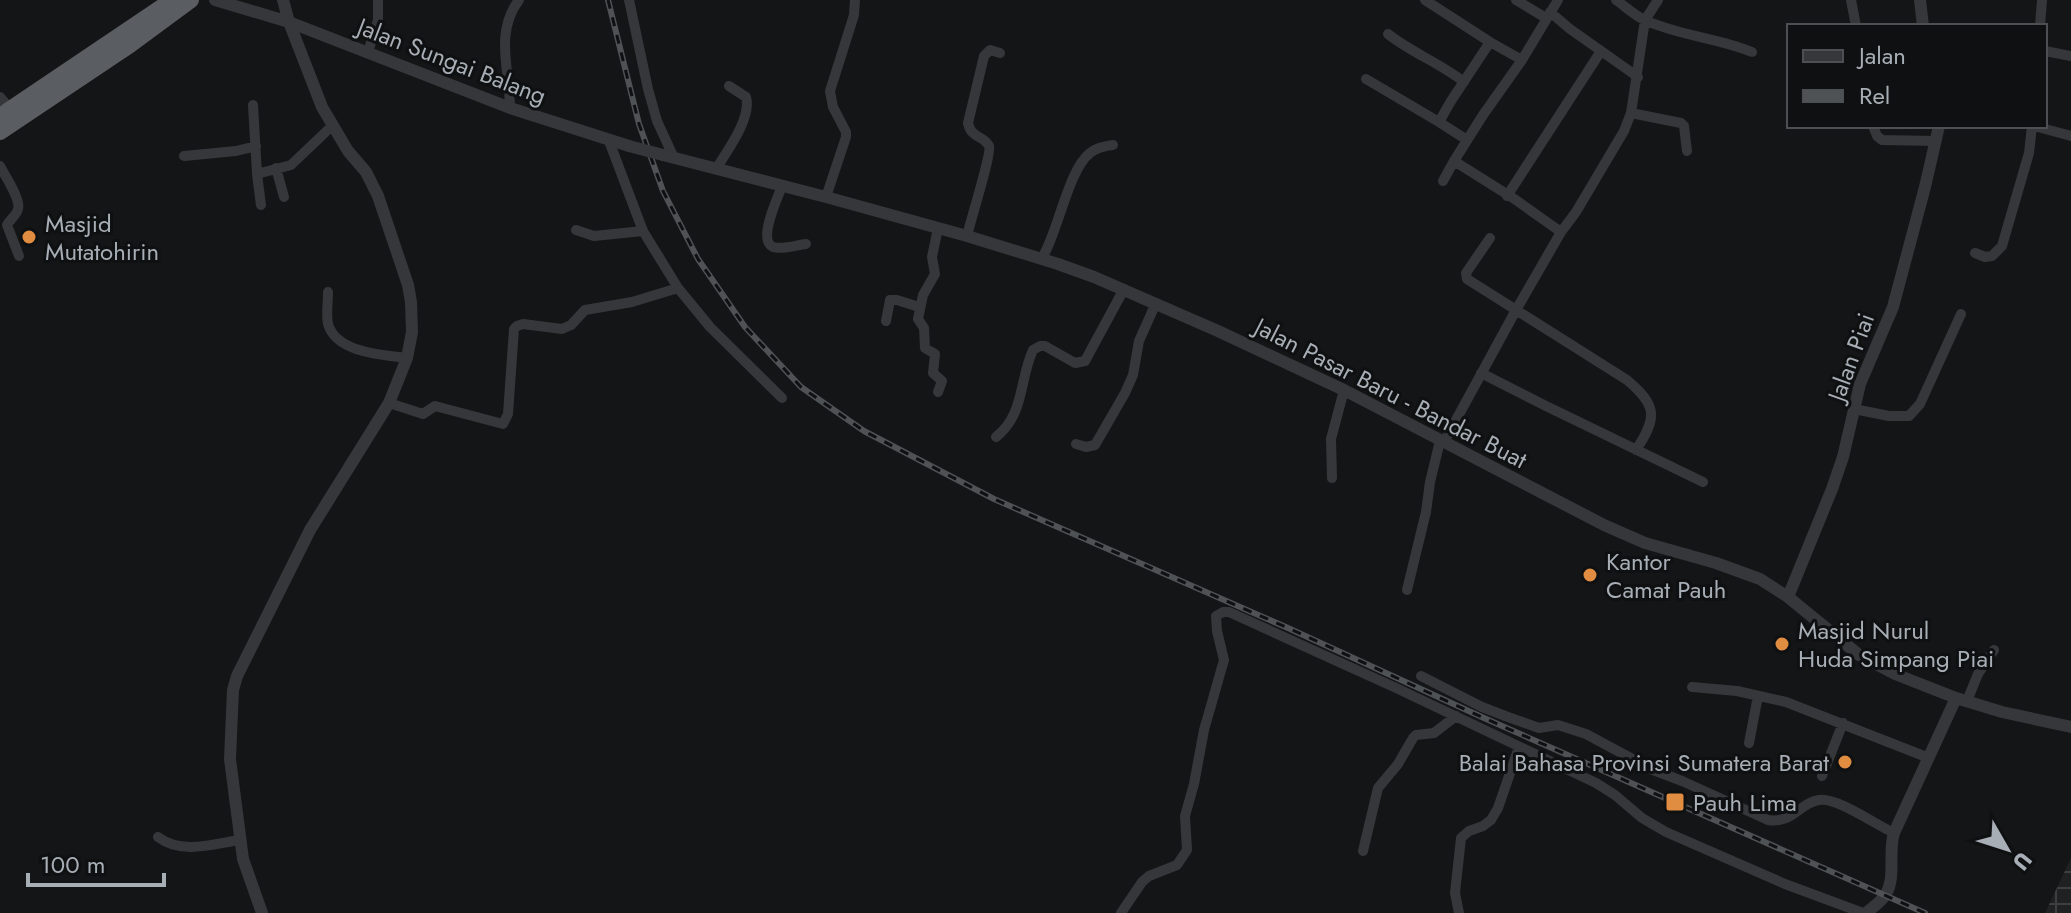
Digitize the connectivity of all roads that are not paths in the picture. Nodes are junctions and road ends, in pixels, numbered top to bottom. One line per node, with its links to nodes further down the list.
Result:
1 (172, 0): 37 (highway)
2 (191, 0): 46 (highway)
3 (215, 0): 19 (street, Jalan Sungai Balang)
4 (283, 0): 19 (street)
5 (378, 0): 27 (street)
6 (519, 0): 38 (street)
7 (629, 0): 55 (street)
8 (855, 0): 65 (street)
9 (1427, 0): 24 (street)
10 (1516, 0): 17 (street)
11 (1558, 0): 17 (street)
12 (1616, 0): 18 (street)
13 (1658, 0): 18 (street)
14 (1851, 0): 20 (street)
15 (1920, 0): 21 (street)
16 (2042, 0): 22 (street)
17 (1548, 15): 25 (street); 31 (street)
18 (1645, 20): 28 (street); 32 (street)
19 (289, 22): 27 (street, Jalan Sungai Balang); 41 (street)
20 (1856, 24)
21 (1923, 24)
22 (2040, 24)
23 (1388, 34): 34 (street)
24 (1490, 42): 31 (street); 34 (street)
25 (1601, 51): 32 (street); 63 (street)
26 (2047, 51): 30 (street)
27 (368, 52): 38 (street, Jalan Sungai Balang)
28 (1752, 52)
29 (1000, 53): 71 (street)
30 (2071, 56)
31 (1522, 60): 48 (street)
32 (1638, 77): 39 (street)
33 (1366, 79): 40 (street)
34 (1464, 82): 40 (street)
35 (729, 86): 59 (street)
36 (253, 105): 52 (street)
37 (3, 107)
38 (510, 108): 49 (street, Jalan Sungai Balang)
39 (1631, 113): 53 (street); 70 (street)
40 (1439, 122): 48 (street)
41 (333, 125): 58 (street); 85 (street)
42 (1874, 128): 50 (street)
43 (1939, 128): 50 (street, Jalan Piai)
44 (2033, 128): 74 (street)
45 (2041, 128): 47 (street)
46 (0, 132)
47 (2071, 136)
48 (1467, 140): 56 (street)
49 (609, 141): 55 (street, Jalan Sungai Balang, bridge); 69 (street)
50 (1936, 141): 91 (street, Jalan Piai)
51 (1113, 145): 76 (street)
52 (256, 146): 54 (street); 60 (street)
53 (1687, 151)
54 (184, 156)
55 (669, 157): 59 (street, Jalan Pasar Baru - Bandar Buat)
56 (1454, 161): 61 (street); 63 (street)
57 (0, 166): 75 (street)
58 (276, 168): 60 (street); 64 (street)
59 (716, 169): 62 (street, Jalan Pasar Baru - Bandar Buat)
60 (257, 174): 66 (street)
61 (1443, 181)
62 (782, 186): 65 (street, Jalan Pasar Baru - Bandar Buat); 73 (street)
63 (1507, 196): 70 (street)
64 (284, 197)
65 (826, 197): 67 (street, Jalan Pasar Baru - Bandar Buat)
66 (261, 205)
67 (938, 228): 71 (street, Jalan Pasar Baru - Bandar Buat); 81 (street)
68 (576, 230): 69 (street)
69 (643, 231): 77 (street)
70 (1561, 232): 82 (street)
71 (967, 236): 76 (street, Jalan Pasar Baru - Bandar Buat)
72 (1490, 238): 82 (street)
73 (806, 244)
74 (1975, 253)
75 (19, 256)
76 (1042, 258): 78 (street, Jalan Pasar Baru - Bandar Buat)
77 (678, 288): 89 (street); 90 (street)
78 (1124, 289): 80 (street, Jalan Pasar Baru - Bandar Buat); 92 (street)
79 (328, 292): 85 (street)
80 (1156, 303): 87 (street, Jalan Pasar Baru - Bandar Buat); 94 (street)
81 (919, 307): 84 (street); 88 (street)
82 (1516, 310): 86 (street); 95 (street)
83 (1961, 314): 91 (street)
84 (886, 321)
85 (407, 358): 90 (street)
86 (1481, 373): 93 (street); 95 (street)
87 (1344, 390): 93 (street, Jalan Pasar Baru - Bandar Buat); 96 (street)
88 (938, 392)
89 (782, 398)
90 (389, 403): 114 (street)
91 (1854, 409): 99 (street, Jalan Piai)
92 (996, 437)
93 (1442, 442): 98 (street); 99 (street, Jalan Pasar Baru - Bandar Buat)
94 (1076, 444)
95 (1636, 450): 97 (street)
96 (1332, 478)
97 (1703, 482)
98 (1407, 590)
99 (1788, 597): 104 (street, Jalan Pasar Baru - Bandar Buat)
100 (1994, 650): 104 (street)
101 (1421, 676): 112 (street)
102 (1692, 687): 103 (street)
103 (1758, 696): 106 (street); 108 (street)
104 (1962, 700): 107 (street, Jalan Pasar Baru - Bandar Buat); 110 (street)
105 (1456, 716): 109 (street); 115 (street); 117 (street)
106 (1843, 723): 110 (street); 111 (street)
107 (2071, 727)
108 (1749, 743)
109 (1519, 747): 118 (street); 119 (street)
110 (1929, 758): 112 (street)
111 (1822, 776)
112 (1894, 833): 119 (street)
113 (158, 837): 114 (street)
114 (240, 840): 116 (street)
115 (1363, 851)
116 (262, 913)
117 (1121, 913)
118 (1459, 913)
119 (1864, 913)

